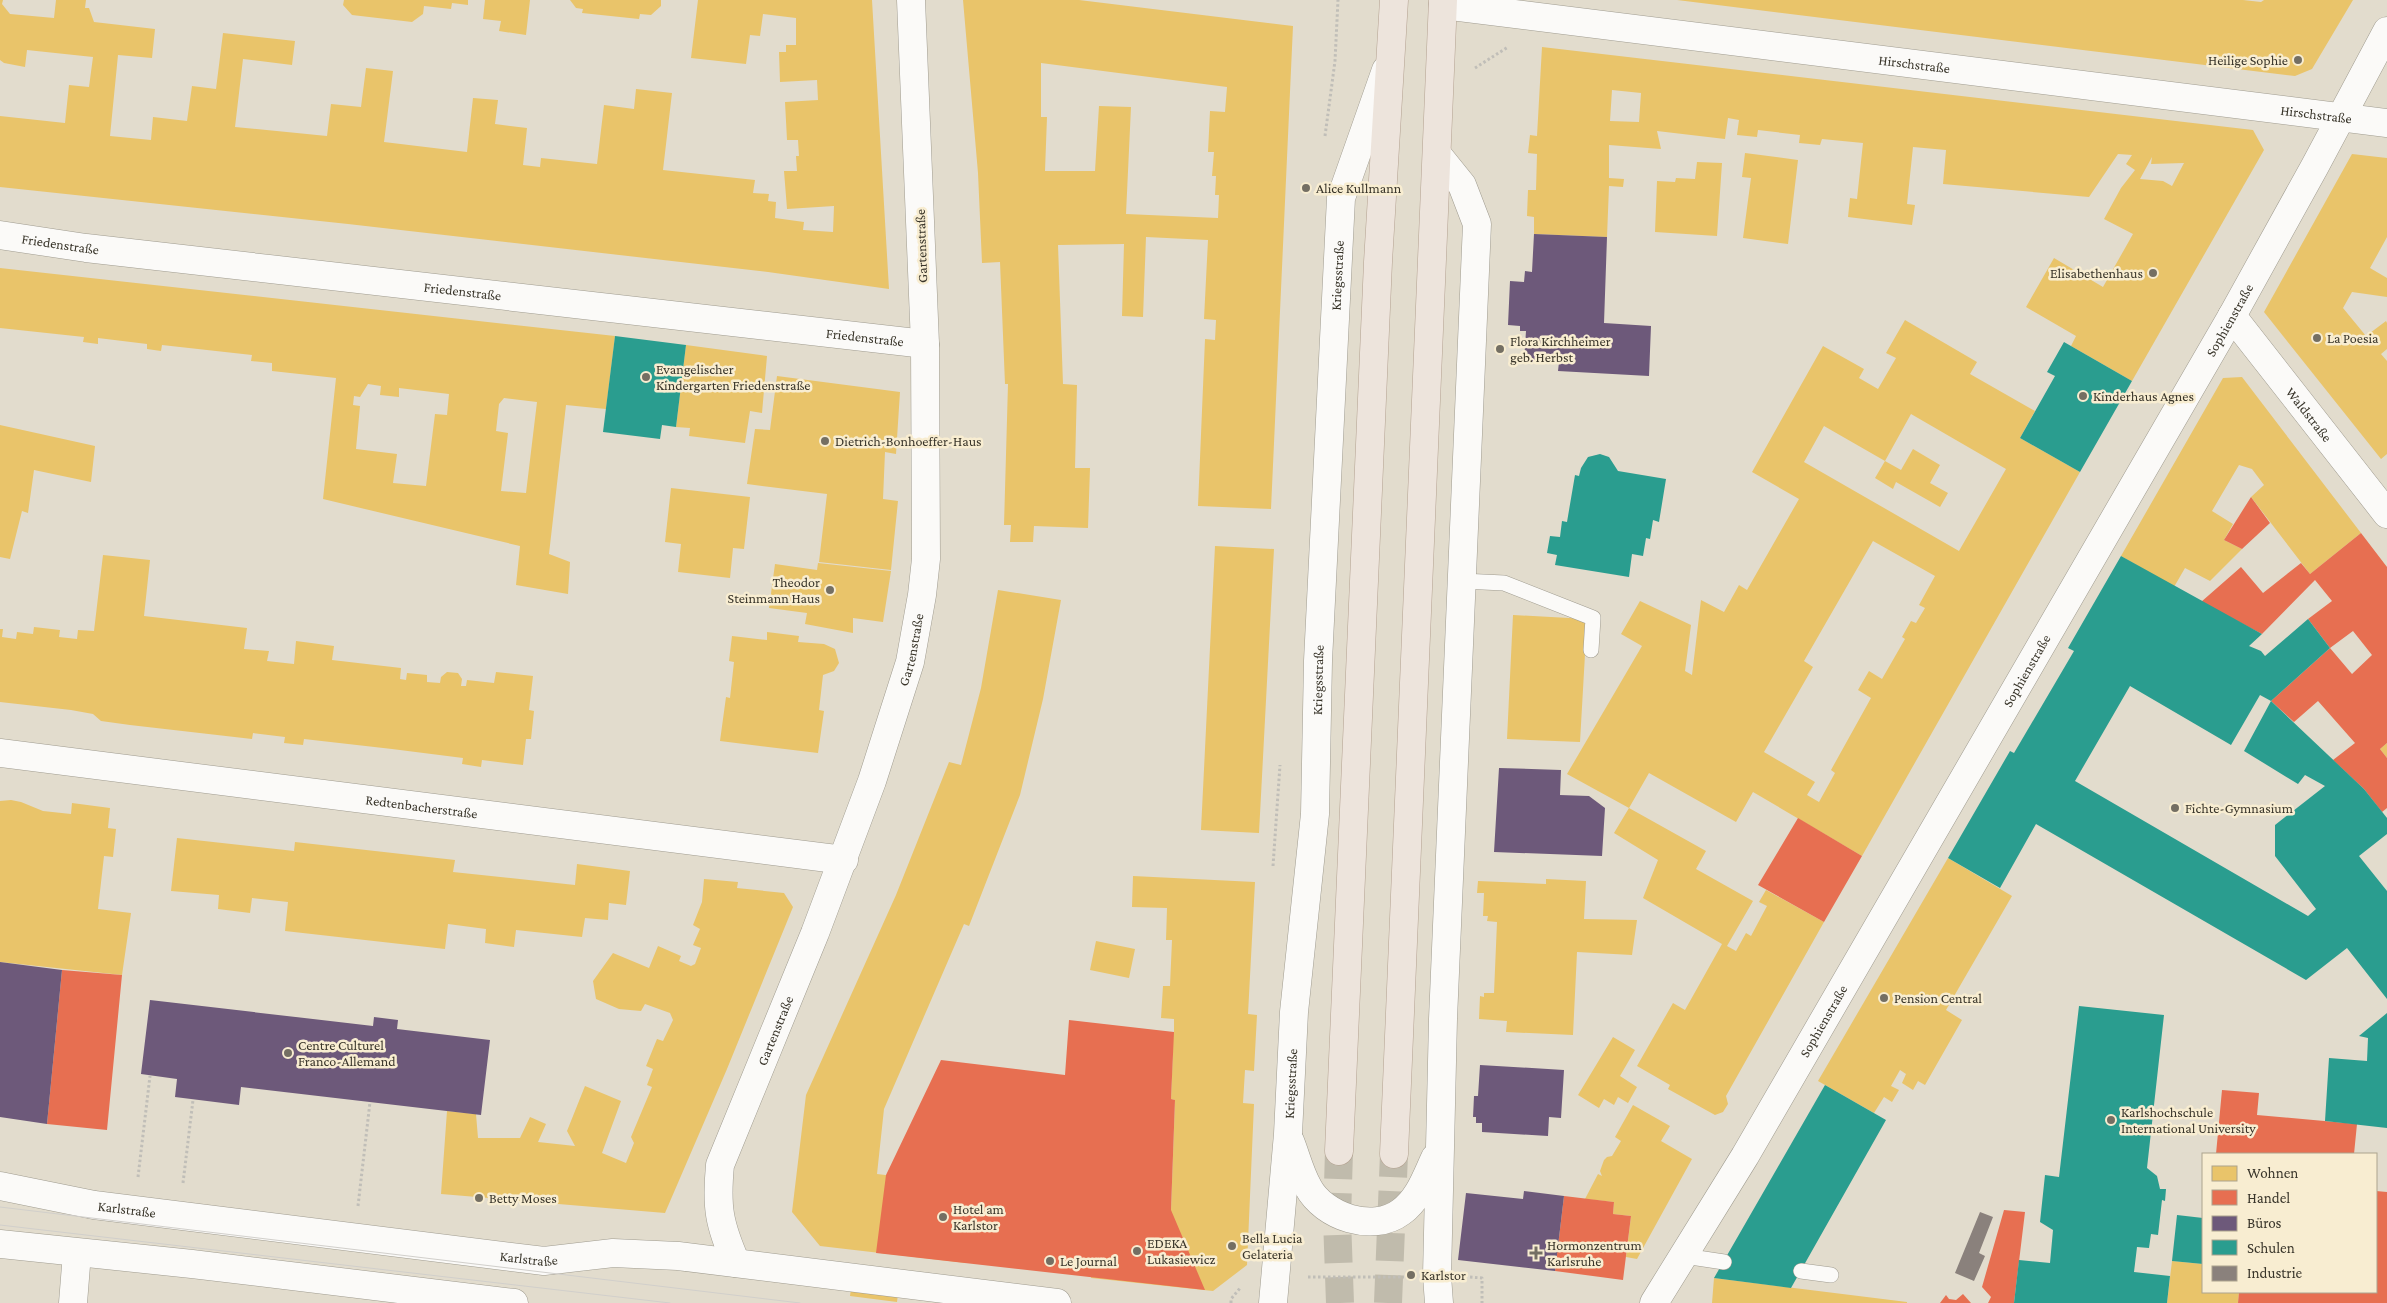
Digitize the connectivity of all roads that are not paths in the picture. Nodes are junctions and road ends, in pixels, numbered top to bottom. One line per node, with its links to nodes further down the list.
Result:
1 (910, 0): 11 (street, Gartenstraße)
2 (1394, 0): 5 (main road)
3 (1443, 2): 6 (street, Hirschstraße); 8 (main road)
4 (2387, 31): 6 (street, Sophienstraße)
5 (1389, 63): 17 (street, Kriegsstraße); 19 (main road)
6 (2341, 118): 7 (street, Hirschstraße); 10 (street, Sophienstraße)
7 (2387, 123)
8 (1437, 154): 13 (street); 20 (main road)
9 (0, 235): 11 (street, Friedenstraße)
10 (2232, 316): 12 (street, Waldstraße); 24 (street, Sophienstraße)
11 (925, 344): 16 (street, Gartenstraße)
12 (2387, 514)
13 (1462, 581): 14 (lane); 18 (street)
14 (1591, 650)
15 (0, 753): 16 (street, Redtenbacherstraße)
16 (844, 860): 26 (street, Gartenstraße)
17 (1288, 1134): 18 (street); 29 (street, Kriegsstraße)
18 (1439, 1148): 30 (street)
19 (1339, 1151)
20 (1394, 1154)
21 (0, 1186): 26 (street, Karlstraße)
22 (0, 1244): 23 (street)
23 (77, 1253): 31 (street); 32 (street)
24 (1684, 1256): 25 (lane); 34 (street, Sophienstraße)
25 (1724, 1262)
26 (736, 1263): 33 (street, Karlstraße)
27 (1801, 1271): 28 (lane)
28 (1831, 1275)
29 (1274, 1290)
30 (1438, 1290)
31 (73, 1303)
32 (514, 1303)
33 (1057, 1303)
34 (1654, 1303)

